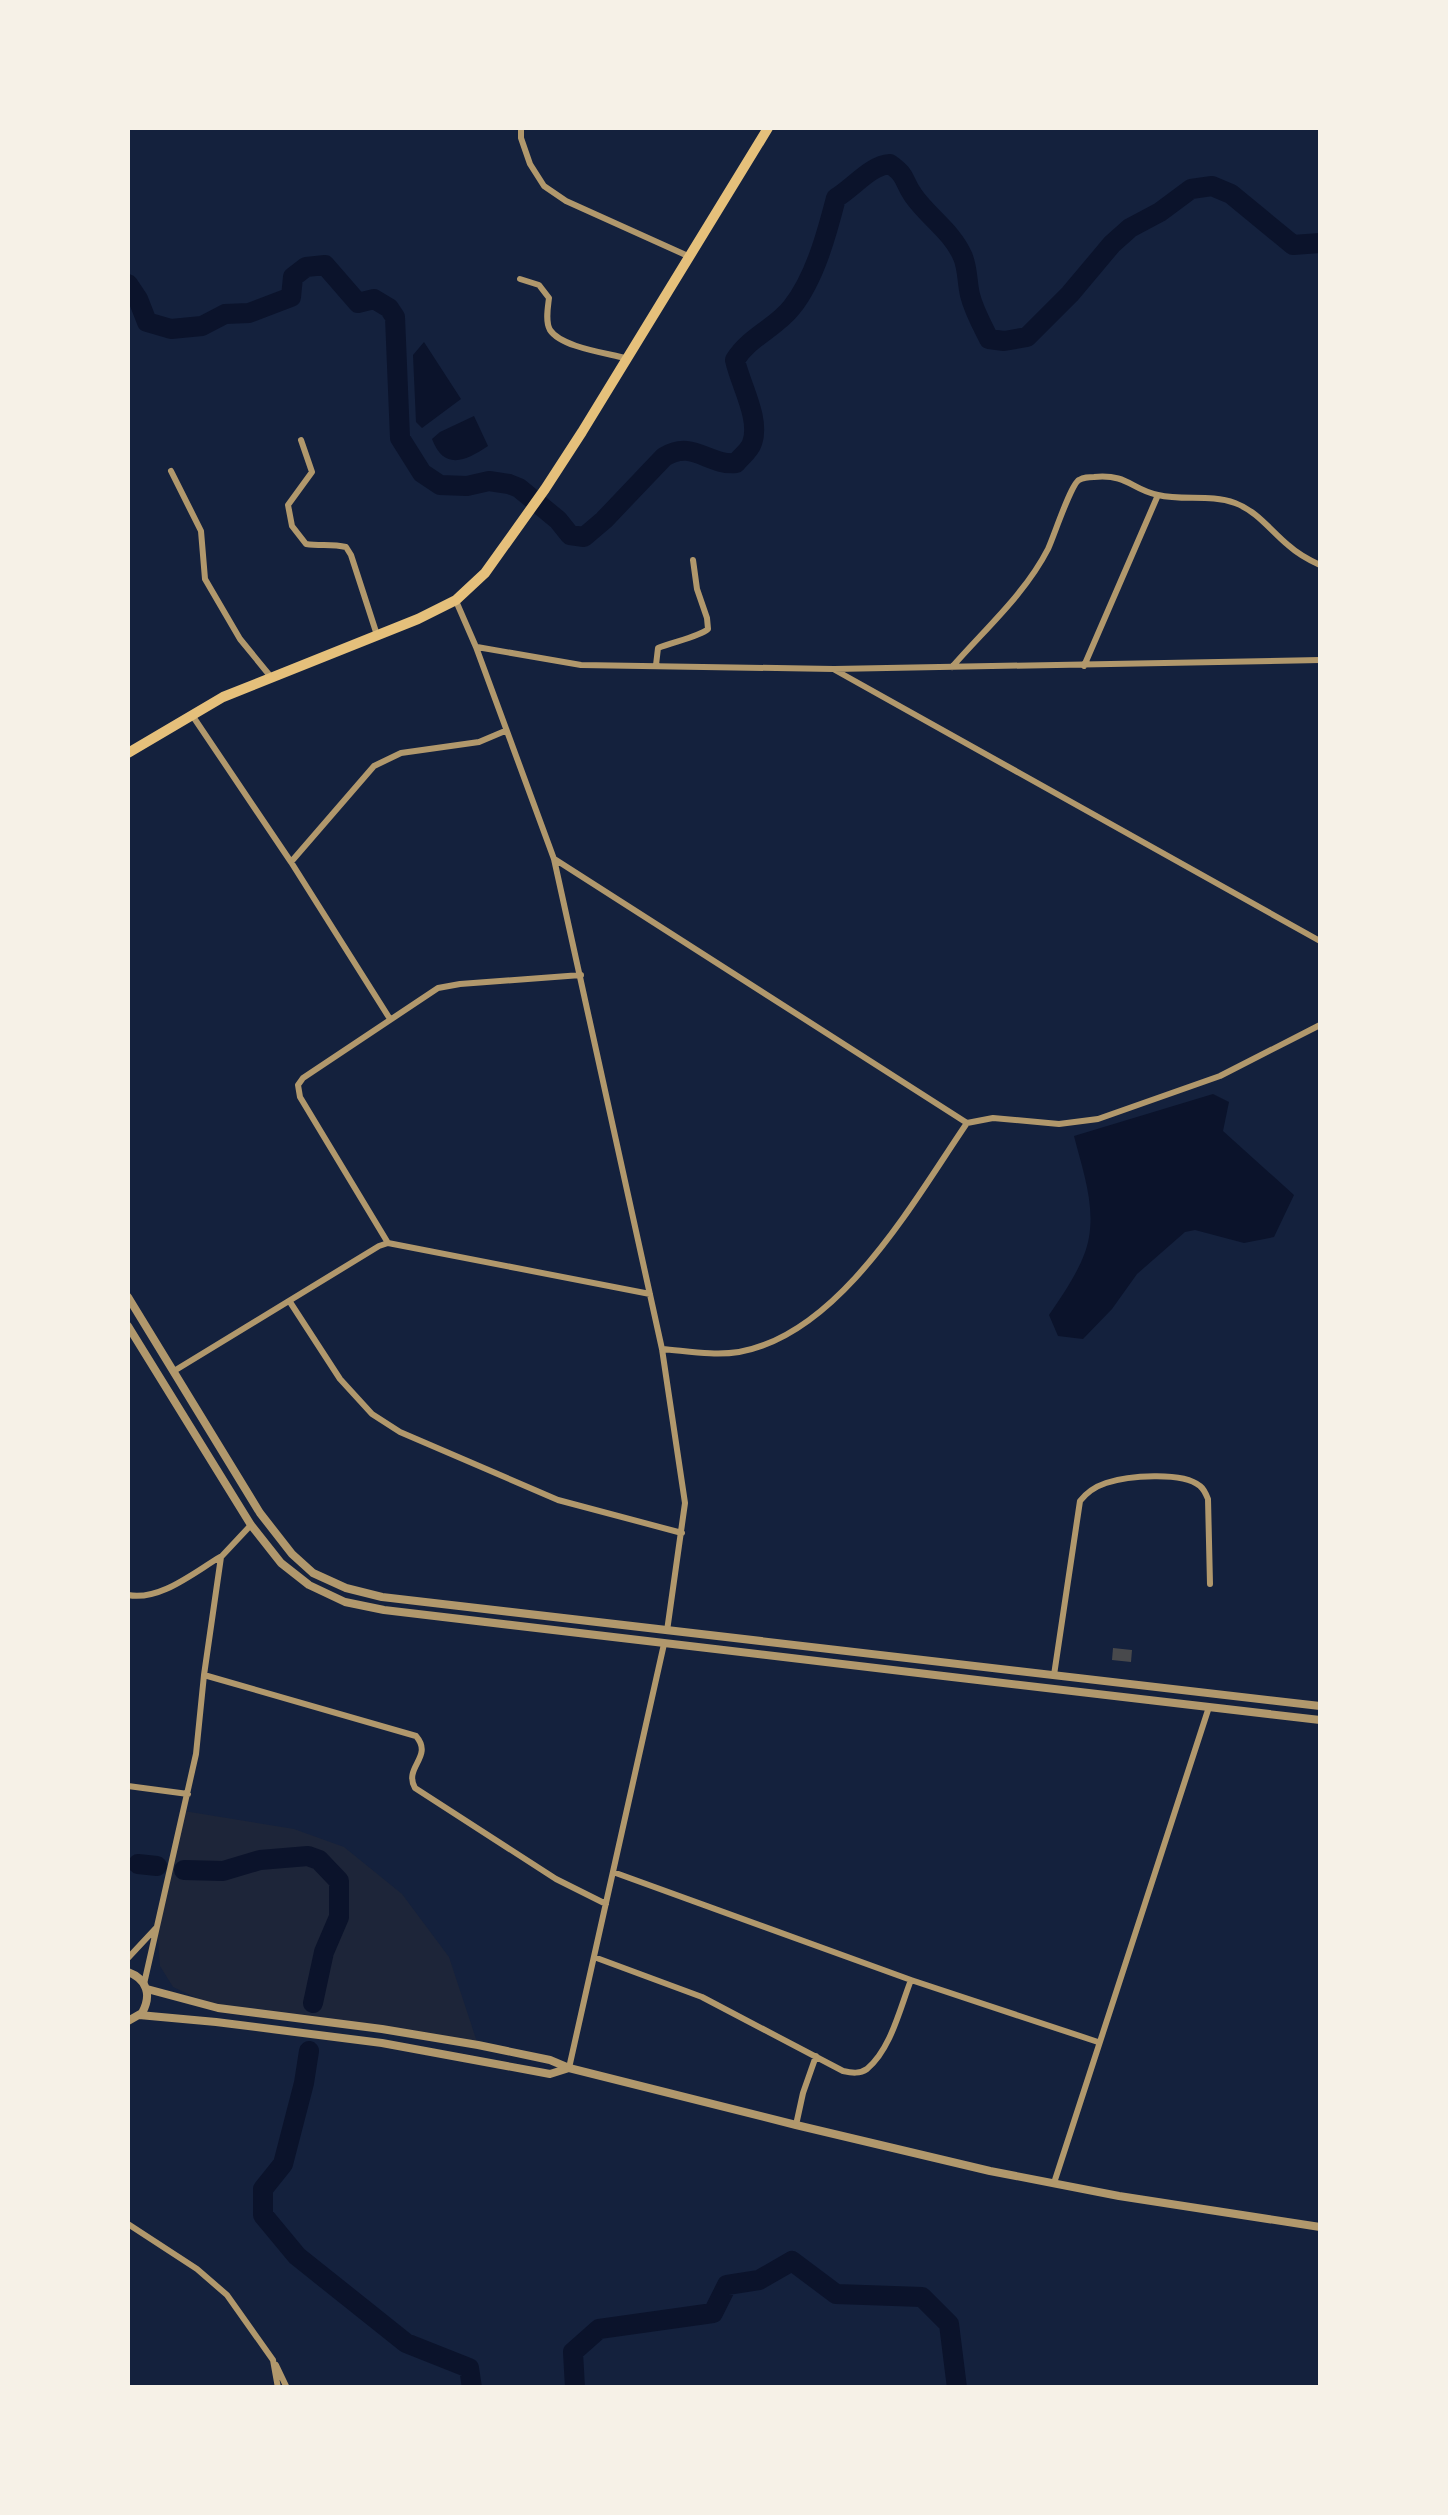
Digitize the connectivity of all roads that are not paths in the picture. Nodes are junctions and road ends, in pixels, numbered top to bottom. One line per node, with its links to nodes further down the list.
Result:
1 (521, 128): 3 (street)
2 (768, 128): 3 (highway)
3 (690, 256): 5 (highway)
4 (520, 279): 5 (street)
5 (627, 359): 11 (highway)
6 (301, 440): 12 (street)
7 (171, 471): 19 (street)
8 (1158, 495): 10 (street); 16 (street); 17 (street)
9 (693, 560): 15 (street)
10 (1320, 565)
11 (456, 600): 12 (highway); 13 (street)
12 (377, 635): 19 (highway)
13 (476, 647): 15 (street); 21 (street)
14 (1320, 660): 16 (street)
15 (656, 666): 18 (street)
16 (1084, 666): 17 (street)
17 (952, 667): 18 (street)
18 (834, 669): 25 (street)
19 (270, 677): 20 (highway)
20 (191, 714): 22 (highway); 24 (street)
21 (505, 730): 23 (street); 24 (street)
22 (128, 753)
23 (554, 858): 26 (street); 29 (street)
24 (291, 862): 27 (street)
25 (1320, 941)
26 (581, 975): 27 (street); 31 (street)
27 (390, 1018): 30 (street)
28 (1320, 1025): 29 (street)
29 (967, 1123): 35 (street)
30 (388, 1244): 31 (street); 33 (street)
31 (650, 1294): 35 (street)
32 (128, 1297): 36 (street)
33 (290, 1302): 36 (street); 39 (street)
34 (128, 1326): 37 (street)
35 (662, 1349): 39 (street)
36 (174, 1371): 37 (street); 43 (street)
37 (160, 1379): 38 (street)
38 (252, 1525): 40 (street); 44 (street)
39 (682, 1533): 43 (street)
40 (221, 1557): 42 (street); 45 (street)
41 (1210, 1584): 46 (street)
42 (128, 1596)
43 (666, 1632): 44 (street); 46 (street)
44 (664, 1644): 49 (street); 53 (street)
45 (204, 1675): 52 (street); 54 (street)
46 (1054, 1675): 47 (street)
47 (1211, 1693): 48 (street); 49 (street)
48 (1320, 1706)
49 (1209, 1707): 50 (street); 63 (street)
50 (1320, 1720)
51 (128, 1786): 52 (street)
52 (188, 1794): 55 (street)
53 (613, 1872): 54 (street); 59 (street)
54 (606, 1904): 56 (street)
55 (157, 1927): 57 (street); 60 (street)
56 (594, 1957): 64 (street); 65 (street)
57 (128, 1958)
58 (128, 1972): 60 (street)
59 (911, 1980): 63 (street); 64 (street)
60 (146, 1986): 61 (street); 65 (street)
61 (139, 2016): 62 (street); 65 (street)
62 (128, 2021)
63 (1098, 2042): 67 (street)
64 (816, 2056): 66 (street)
65 (569, 2068): 66 (street)
66 (796, 2125): 67 (street)
67 (1054, 2183): 69 (street)
68 (128, 2224): 70 (street)
69 (1320, 2227)
70 (273, 2360): 71 (street); 72 (street)
71 (278, 2388)
72 (288, 2388)

